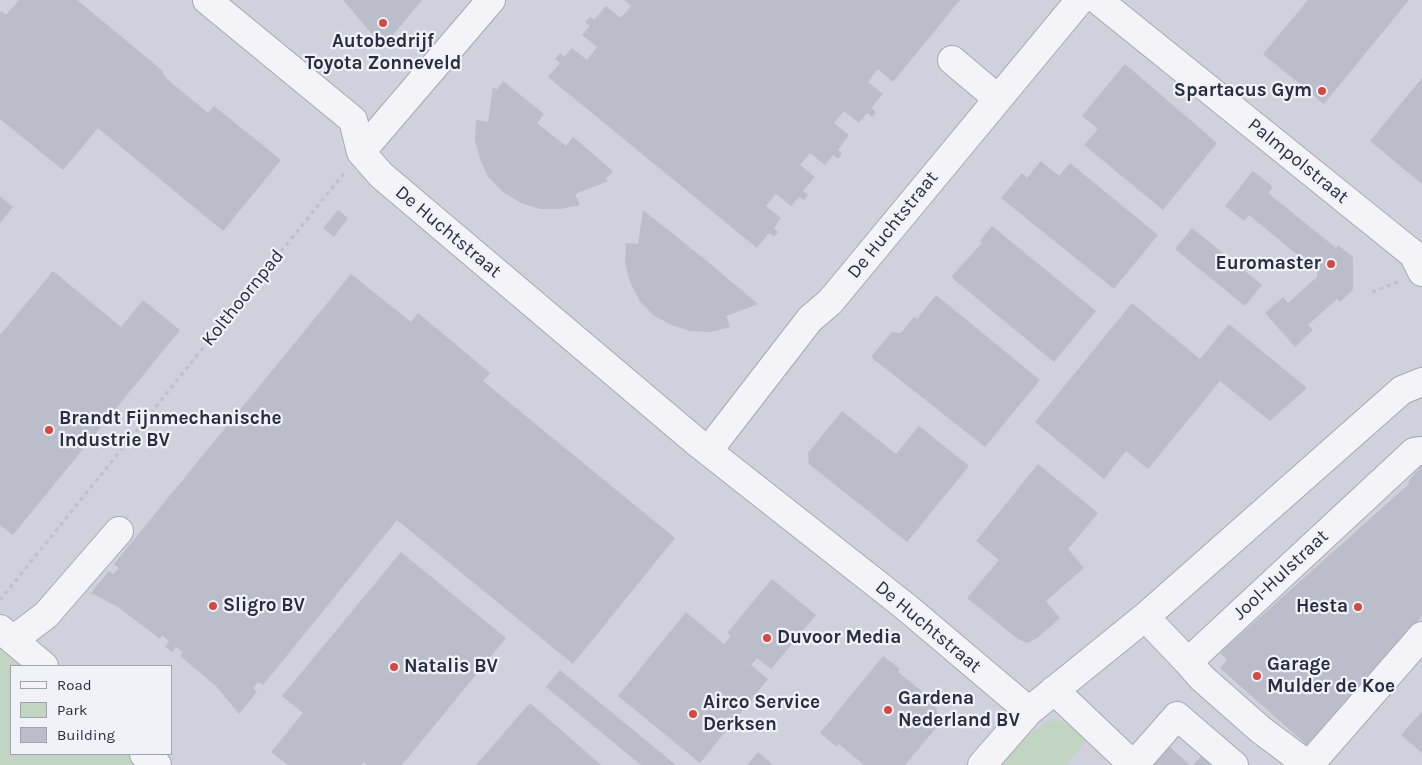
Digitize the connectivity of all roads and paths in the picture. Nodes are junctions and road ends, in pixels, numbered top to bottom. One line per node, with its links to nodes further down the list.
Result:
1 (207, 0): 7 (street, De Huchtstraat)
2 (491, 0): 7 (street)
3 (1080, 0): 6 (street, De Huchtstraat)
4 (1098, 0): 8 (street, Palmpolstraat)
5 (952, 60): 6 (street)
6 (998, 98): 10 (street, De Huchtstraat)
7 (361, 152): 10 (street, De Huchtstraat); 13 (path, Kolthoornpad)
8 (1422, 272)
9 (1422, 382): 14 (street)
10 (708, 451): 20 (street, De Huchtstraat)
11 (1422, 451): 17 (street, Jool-Hulstraat)
12 (119, 531): 15 (street)
13 (0, 600)
14 (1145, 616): 17 (street); 19 (street)
15 (7, 634): 18 (street)
16 (1422, 636): 17 (street)
17 (1188, 662)
18 (43, 665)
19 (1054, 690): 20 (street); 24 (street)
20 (1029, 711): 23 (street)
21 (145, 755): 22 (street)
22 (157, 765)
23 (982, 765)
24 (1134, 765): 25 (street)
25 (1234, 765)

